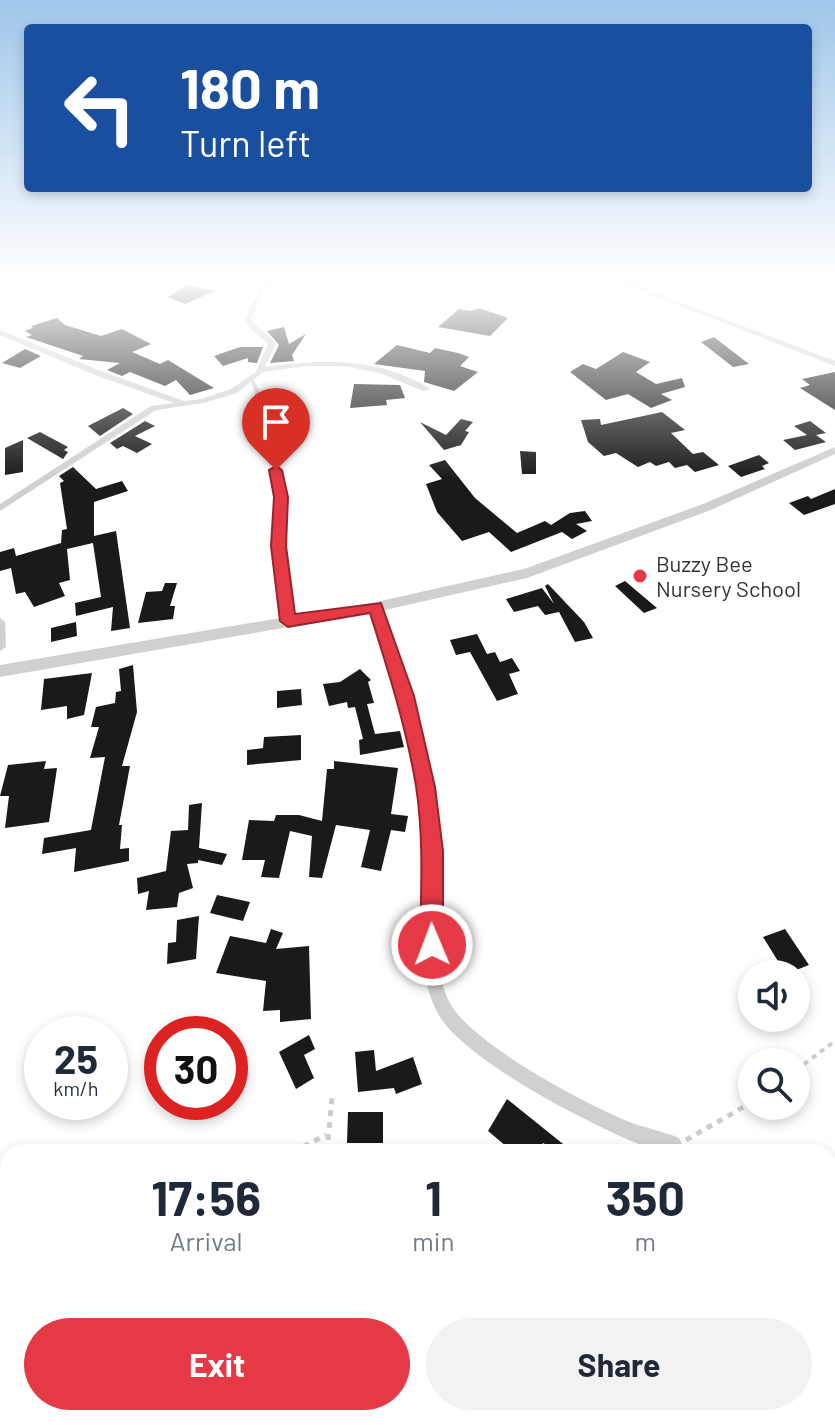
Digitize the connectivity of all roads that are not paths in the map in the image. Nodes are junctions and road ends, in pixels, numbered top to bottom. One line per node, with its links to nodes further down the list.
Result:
1 (32, 346): 8 (street)
2 (271, 346): 5 (street)
3 (787, 346): 4 (street)
4 (835, 364)
5 (260, 370): 6 (street); 7 (street)
6 (252, 380): 8 (street); 12 (lane)
7 (426, 389)
8 (183, 403): 10 (street)
9 (835, 450): 11 (street)
10 (0, 508)
11 (376, 607): 12 (street); 16 (street)
12 (288, 621): 15 (street)
13 (0, 622): 14 (street)
14 (0, 647)
15 (0, 671)
16 (673, 1144)

